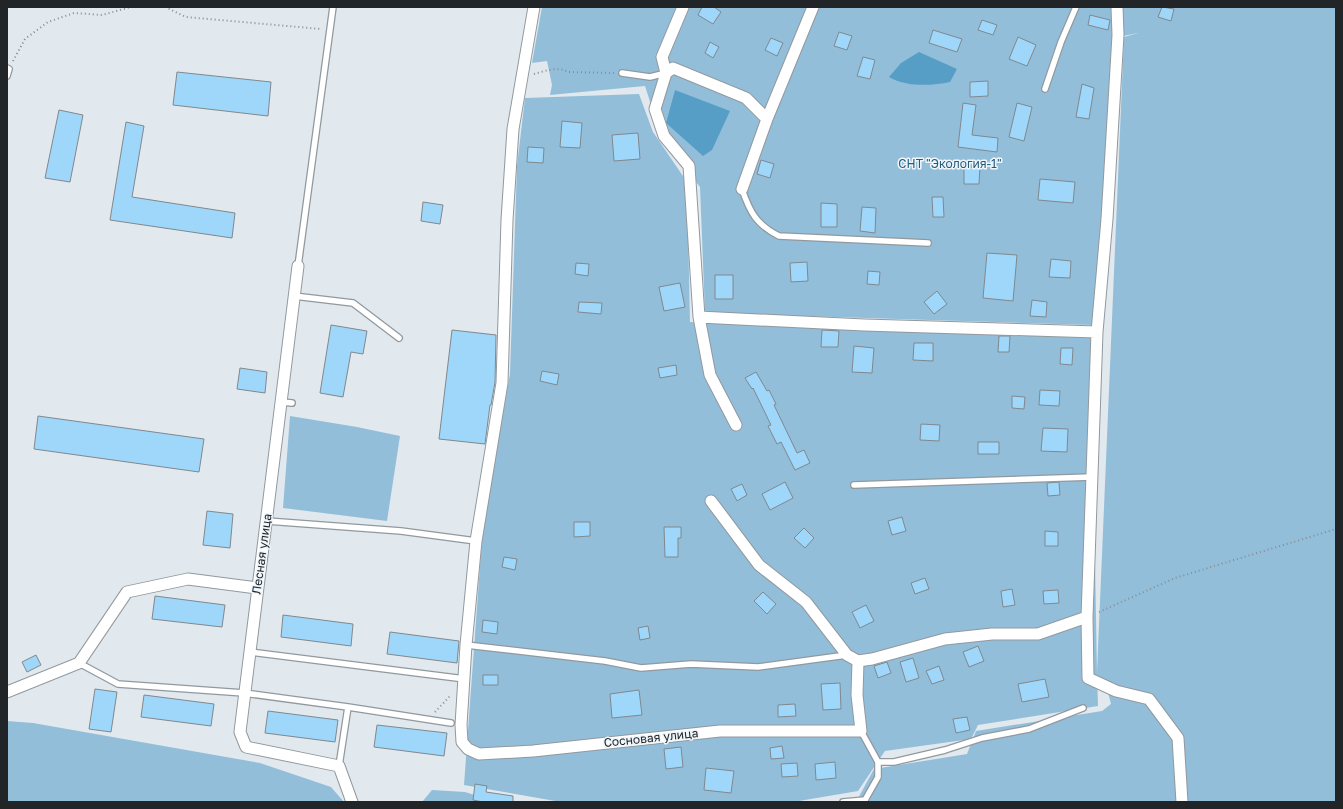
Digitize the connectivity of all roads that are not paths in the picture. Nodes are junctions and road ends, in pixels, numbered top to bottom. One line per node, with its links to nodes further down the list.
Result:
1 (333, 7): 13 (lane)
2 (534, 7): 23 (street)
3 (683, 7): 8 (street)
4 (813, 7): 10 (street)
5 (1076, 7): 9 (lane)
6 (1117, 7): 16 (street)
7 (622, 73): 8 (lane)
8 (666, 73): 10 (street); 15 (street)
9 (1045, 89)
10 (767, 119): 11 (street)
11 (742, 189): 12 (lane)
12 (928, 242)
13 (298, 266): 14 (street, Лесная улица)
14 (294, 296): 17 (lane); 22 (street, Лесная улица)
15 (699, 317): 16 (street); 18 (street)
16 (1097, 332): 19 (street)
17 (399, 338)
18 (736, 425)
19 (1092, 477): 20 (lane); 25 (street)
20 (854, 485)
21 (711, 501): 28 (street)
22 (267, 520): 23 (lane); 24 (street, Лесная улица)
23 (476, 541): 26 (street)
24 (257, 588): 27 (street, Лесная улица); 30 (street)
25 (1087, 617): 29 (street); 42 (street)
26 (466, 645): 28 (lane); 31 (street)
27 (250, 652): 31 (lane); 33 (street, Лесная улица)
28 (847, 655): 29 (street)
29 (858, 661): 37 (street)
30 (79, 663): 32 (street); 33 (lane)
31 (465, 679): 36 (street)
32 (7, 692)
33 (244, 693): 34 (lane); 39 (street, Лесная улица)
34 (348, 707): 36 (lane); 39 (lane)
35 (1083, 708): 38 (lane)
36 (456, 724): 37 (street, Сосновая улица)
37 (861, 731): 38 (lane)
38 (878, 762): 41 (lane)
39 (339, 766): 40 (street)
40 (352, 802)
41 (843, 802)
42 (1182, 802)

